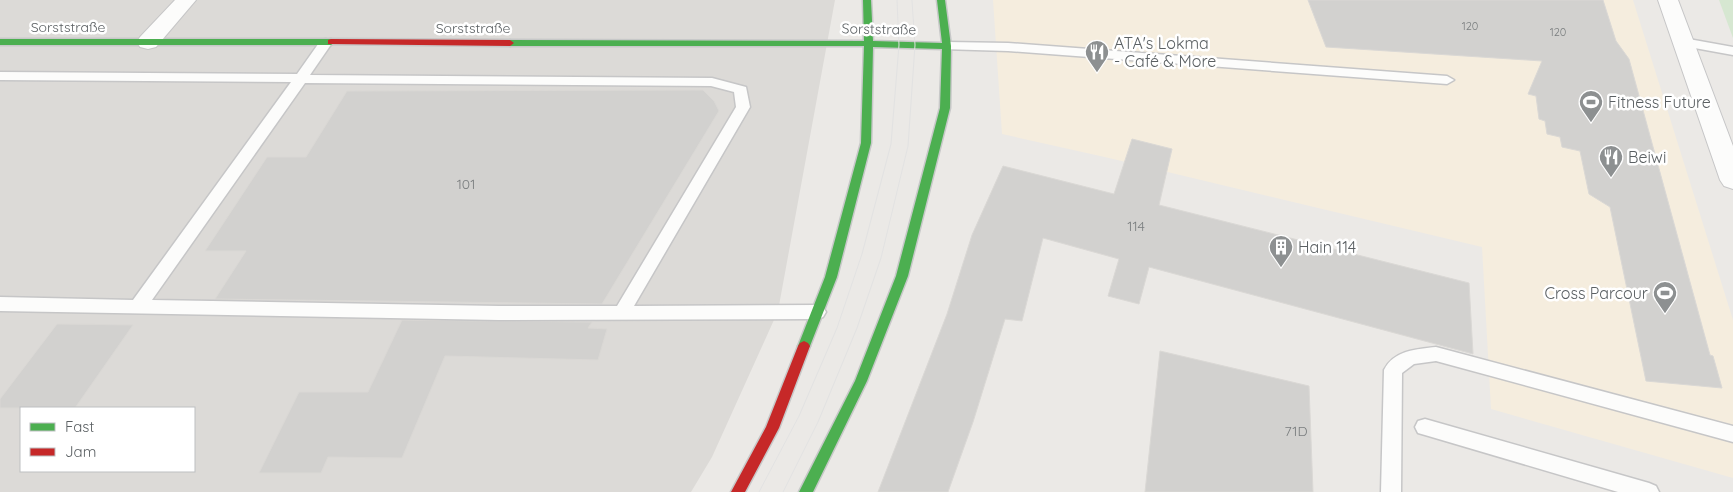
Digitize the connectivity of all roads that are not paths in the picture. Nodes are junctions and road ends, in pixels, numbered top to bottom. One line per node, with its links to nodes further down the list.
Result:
1 (186, 0): 6 (street)
2 (866, 0): 9 (main road)
3 (941, 0): 10 (main road)
4 (1668, 0): 7 (street)
5 (0, 42): 6 (main road, Sorststraße)
6 (148, 42): 8 (main road, Sorststraße)
7 (1683, 42): 11 (lane); 15 (street)
8 (326, 43): 9 (main road, Sorststraße); 13 (lane)
9 (869, 43): 10 (main road, Sorststraße); 19 (main road)
10 (946, 46): 14 (lane); 23 (main road)
11 (1733, 50)
12 (0, 76): 13 (lane)
13 (300, 78): 17 (lane); 18 (lane)
14 (1447, 80)
15 (1733, 180)
16 (0, 304): 17 (lane)
17 (139, 305): 18 (lane)
18 (622, 312): 19 (lane)
19 (817, 312): 22 (main road)
20 (1425, 427): 25 (lane)
21 (1733, 434): 24 (lane)
22 (738, 492)
23 (806, 492)
24 (1391, 492)
25 (1649, 492)

